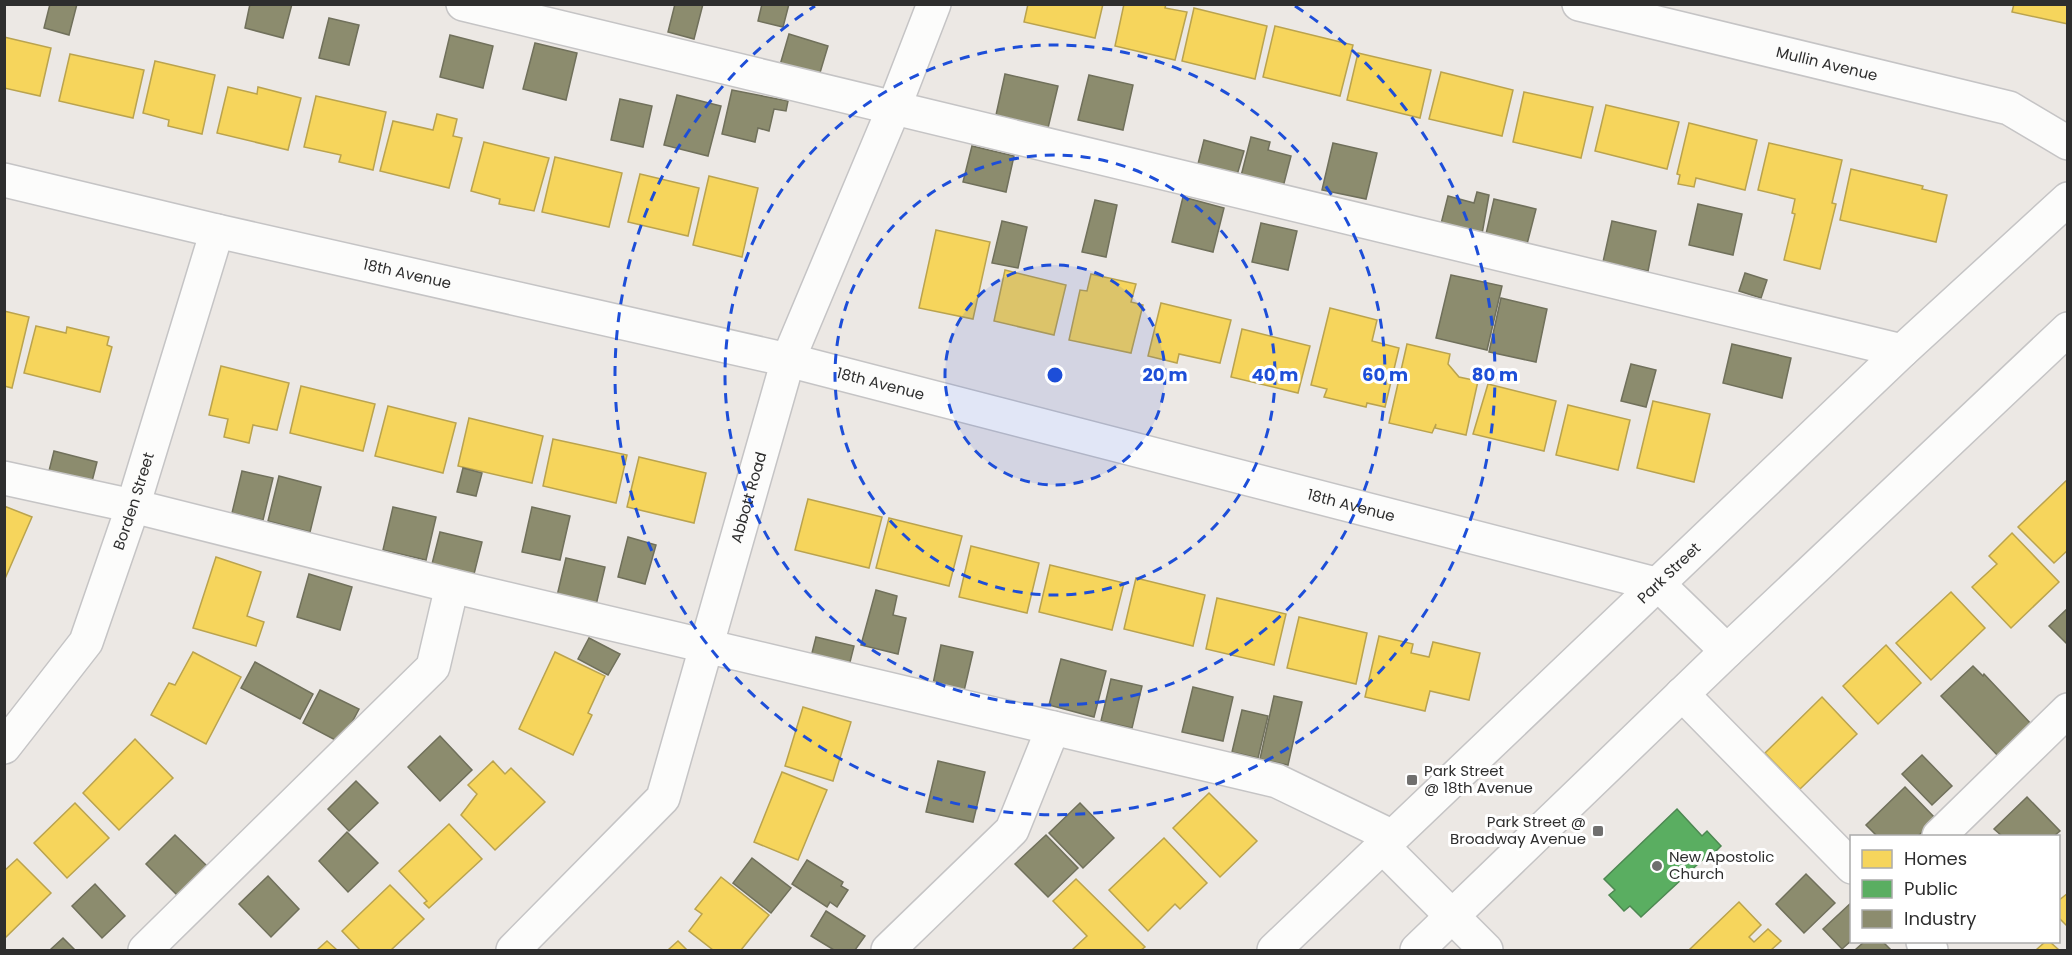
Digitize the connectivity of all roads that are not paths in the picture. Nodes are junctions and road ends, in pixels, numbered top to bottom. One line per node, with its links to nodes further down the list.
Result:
1 (463, 4): 4 (street)
2 (934, 4): 4 (street, Abbott Road)
3 (1580, 4): 5 (street, Mullin Avenue)
4 (893, 110): 10 (street); 11 (street, Abbott Road)
5 (2067, 143)
6 (4, 180): 8 (street, 18th Avenue)
7 (2067, 199): 10 (street, Park Street)
8 (217, 231): 11 (street, 18th Avenue); 13 (street, Borden Street)
9 (2067, 329): 17 (street)
10 (1902, 351): 14 (street, Park Street)
11 (788, 360): 14 (street, 18th Avenue); 16 (street, Abbott Road)
12 (4, 478): 13 (street)
13 (133, 506): 15 (street); 21 (street, Borden Street)
14 (1659, 585): 17 (street, 18th Avenue); 23 (street, Park Street)
15 (452, 586): 16 (street); 26 (street)
16 (707, 647): 20 (street); 27 (street, Abbott Road)
17 (1727, 651): 18 (street)
18 (1682, 694): 24 (street); 25 (street)
19 (2067, 710): 22 (street)
20 (1053, 728): 23 (street); 28 (street)
21 (4, 747)
22 (1941, 835)
23 (1386, 841): 25 (street); 29 (street, Park Street)
24 (1850, 866)
25 (1452, 916): 30 (street); 31 (street)
26 (145, 951)
27 (513, 951)
28 (888, 951)
29 (1274, 951)
30 (1417, 951)
31 (1486, 951)

